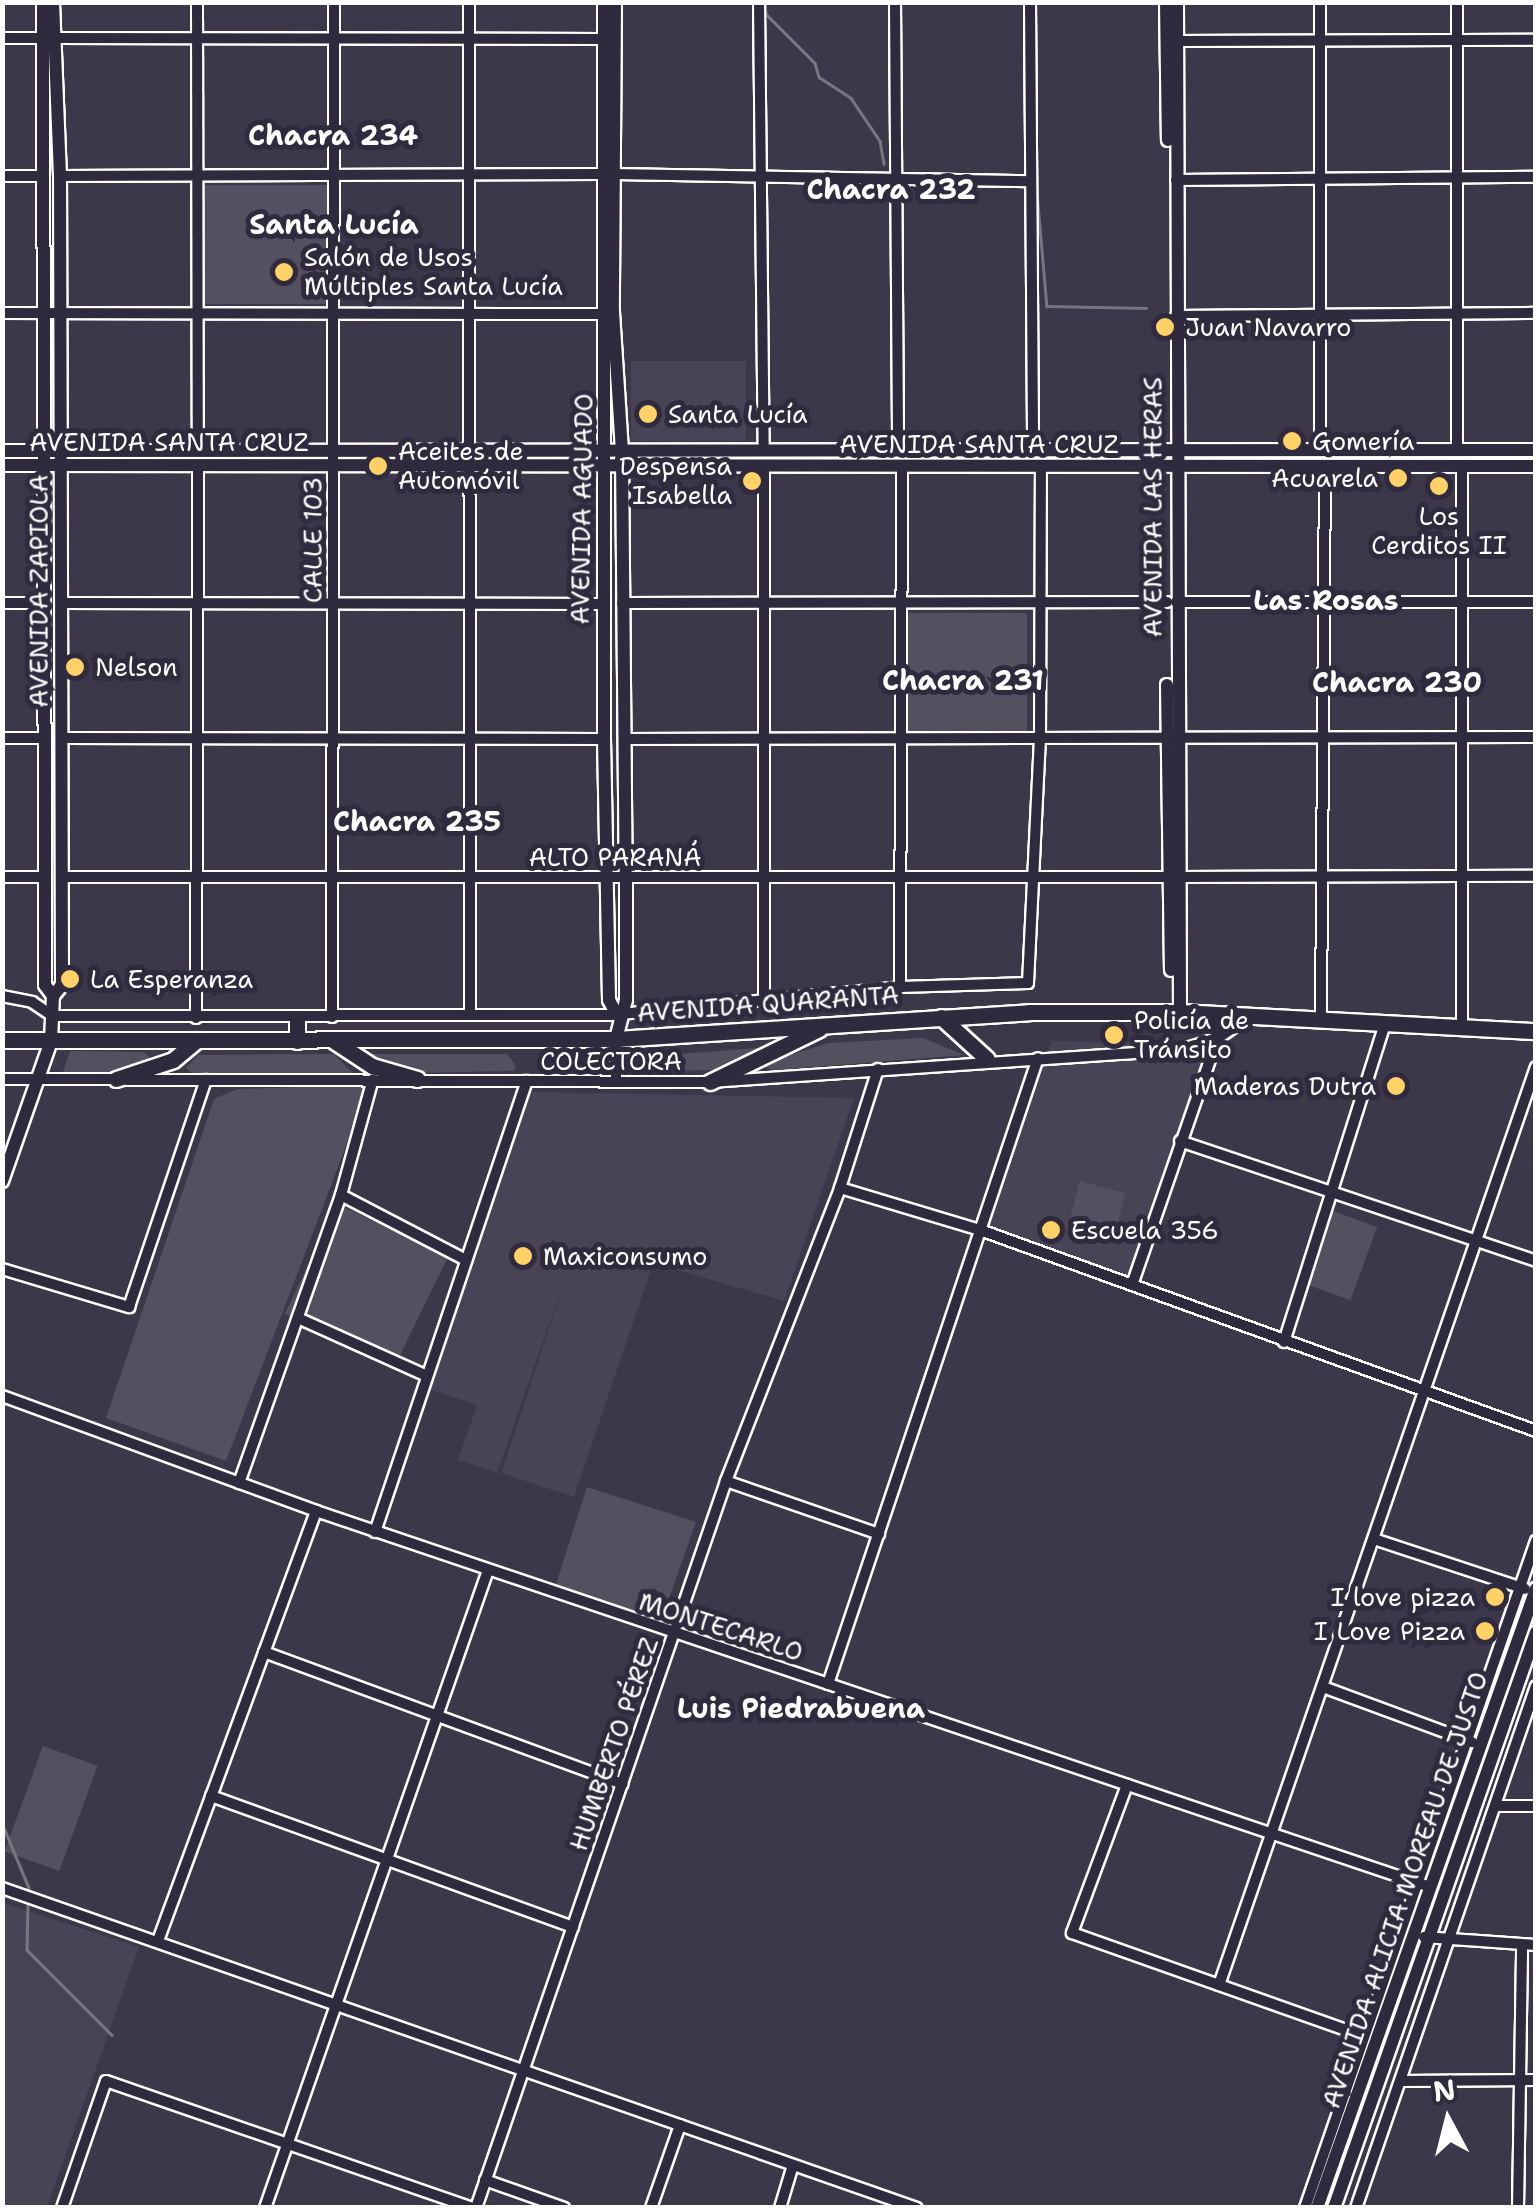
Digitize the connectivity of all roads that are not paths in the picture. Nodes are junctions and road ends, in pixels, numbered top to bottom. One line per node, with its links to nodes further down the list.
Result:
1 (43, 2): 16 (main road, AVENIDA ZAPIOLA)
2 (52, 2): 16 (main road, AVENIDA ZAPIOLA)
3 (198, 2): 17 (street)
4 (334, 2): 18 (street, CALLE 103)
5 (469, 2): 19 (street)
6 (604, 2): 20 (main road, AVENIDA AGUADO)
7 (614, 2): 25 (main road, AVENIDA AGUADO)
8 (759, 2): 32 (street)
9 (895, 2): 35 (street)
10 (1030, 2): 38 (street)
11 (1166, 2): 54 (main road, AVENIDA LAS HERAS)
12 (1176, 2): 22 (main road, AVENIDA LAS HERAS)
13 (1320, 2): 23 (street)
14 (1457, 2): 24 (street)
15 (2, 38): 16 (street)
16 (48, 38): 17 (street); 27 (main road, AVENIDA ZAPIOLA); 28 (main road, AVENIDA ZAPIOLA)
17 (197, 38): 18 (street); 29 (street)
18 (334, 39): 19 (street); 30 (street, CALLE 103)
19 (468, 39): 20 (street); 31 (street)
20 (604, 39): 25 (main road, AVENIDA AGUADO)
21 (1536, 40): 24 (street)
22 (1177, 41): 23 (street); 36 (main road, AVENIDA LAS HERAS)
23 (1320, 41): 24 (street); 37 (street)
24 (1458, 41): 34 (street)
25 (608, 174): 31 (street); 32 (street); 45 (main road, AVENIDA AGUADO); 57 (main road, AVENIDA AGUADO)
26 (2, 176): 27 (street)
27 (44, 176): 40 (main road, AVENIDA ZAPIOLA)
28 (60, 176): 29 (street); 41 (main road, AVENIDA ZAPIOLA)
29 (198, 176): 30 (street); 42 (street)
30 (334, 176): 31 (street); 43 (street, CALLE 103)
31 (469, 176): 44 (street)
32 (761, 177): 35 (street); 63 (street)
33 (1536, 177): 34 (street)
34 (1457, 178): 37 (street); 46 (street)
35 (896, 179): 38 (street); 52 (street)
36 (1176, 180): 37 (street); 48 (main road, AVENIDA LAS HERAS)
37 (1320, 180): 49 (street)
38 (1031, 181): 53 (street)
39 (2, 313): 40 (street)
40 (44, 313): 41 (street); 58 (main road, AVENIDA ZAPIOLA)
41 (60, 313): 42 (street); 59 (main road, AVENIDA ZAPIOLA)
42 (198, 313): 43 (street); 60 (street)
43 (334, 314): 44 (street); 61 (street, CALLE 103)
44 (469, 314): 45 (street); 62 (street)
45 (602, 314): 57 (main road, AVENIDA AGUADO)
46 (1455, 314): 47 (street); 49 (street); 56 (street)
47 (1536, 314)
48 (1176, 316): 49 (street); 54 (main road, AVENIDA LAS HERAS)
49 (1320, 317): 55 (street)
50 (1536, 450): 56 (main road, AVENIDA SANTA CRUZ)
51 (2, 451): 58 (main road, AVENIDA SANTA CRUZ)
52 (898, 451): 53 (main road, AVENIDA SANTA CRUZ); 63 (main road, AVENIDA SANTA CRUZ)
53 (1034, 451): 54 (main road, AVENIDA SANTA CRUZ)
54 (1172, 451): 55 (main road, AVENIDA SANTA CRUZ); 67 (main road, AVENIDA LAS HERAS)
55 (1320, 451): 56 (main road, AVENIDA SANTA CRUZ)
56 (1457, 451)
57 (615, 452): 62 (main road, AVENIDA SANTA CRUZ); 63 (main road, AVENIDA SANTA CRUZ); 70 (main road, AVENIDA AGUADO)
58 (44, 458): 59 (main road, AVENIDA SANTA CRUZ); 64 (main road, AVENIDA SANTA CRUZ); 80 (main road, AVENIDA ZAPIOLA)
59 (61, 458): 60 (main road, AVENIDA SANTA CRUZ); 81 (main road, AVENIDA ZAPIOLA)
60 (198, 458): 61 (main road, AVENIDA SANTA CRUZ); 82 (street)
61 (334, 458): 62 (main road, AVENIDA SANTA CRUZ); 84 (street, CALLE 103)
62 (469, 458): 70 (main road, AVENIDA SANTA CRUZ); 85 (street)
63 (764, 459): 65 (main road, AVENIDA SANTA CRUZ); 70 (main road, AVENIDA SANTA CRUZ); 83 (street)
64 (2, 465)
65 (902, 466): 66 (main road, AVENIDA SANTA CRUZ); 73 (street)
66 (1041, 466): 67 (main road, AVENIDA SANTA CRUZ); 74 (street)
67 (1172, 466): 68 (main road, AVENIDA SANTA CRUZ); 75 (main road, AVENIDA LAS HERAS)
68 (1326, 466): 71 (main road, AVENIDA SANTA CRUZ); 76 (street)
69 (1536, 466): 71 (main road, AVENIDA SANTA CRUZ)
70 (615, 467): 72 (main road, AVENIDA AGUADO); 86 (main road, AVENIDA AGUADO)
71 (1462, 467): 77 (street)
72 (622, 602): 83 (street); 96 (main road, AVENIDA AGUADO)
73 (902, 602): 74 (street); 83 (street); 98 (street)
74 (1041, 602): 75 (street); 87 (street)
75 (1172, 602): 76 (street); 88 (main road, AVENIDA LAS HERAS)
76 (1326, 602): 77 (street); 89 (street)
77 (1462, 602): 78 (street); 90 (street)
78 (1536, 602)
79 (2, 603): 80 (street)
80 (44, 603): 93 (main road, AVENIDA ZAPIOLA)
81 (61, 603): 82 (street); 94 (main road, AVENIDA ZAPIOLA)
82 (198, 603): 84 (street); 95 (street)
83 (764, 603): 97 (street)
84 (333, 604): 85 (street); 99 (street, CALLE 103)
85 (468, 604): 86 (street); 100 (street)
86 (602, 604): 101 (main road, AVENIDA AGUADO)
87 (1040, 737): 88 (street); 98 (street); 104 (street)
88 (1171, 737): 89 (street); 113 (main road, AVENIDA LAS HERAS)
89 (1326, 737): 90 (street); 105 (street)
90 (1462, 737): 91 (street); 106 (street)
91 (1536, 737)
92 (2, 738): 93 (street)
93 (45, 738): 109 (main road, AVENIDA ZAPIOLA)
94 (62, 738): 95 (street); 110 (main road, AVENIDA ZAPIOLA)
95 (198, 738): 99 (street); 114 (street)
96 (624, 738): 97 (street); 116 (main road, AVENIDA AGUADO)
97 (764, 738): 98 (street); 102 (street)
98 (902, 738): 103 (street)
99 (333, 739): 100 (street); 111 (street, CALLE 103)
100 (468, 739): 101 (street); 112 (street)
101 (604, 739): 115 (main road, AVENIDA AGUADO)
102 (764, 876): 103 (street, ALTO PARANÁ); 116 (street, ALTO PARANÁ); 120 (street)
103 (902, 876): 104 (street, ALTO PARANÁ); 117 (street)
104 (1029, 876): 113 (street, ALTO PARANÁ); 117 (street, COLECTORA)
105 (1326, 876): 106 (street, ALTO PARANÁ); 113 (street, ALTO PARANÁ); 131 (street)
106 (1462, 876): 107 (street, ALTO PARANÁ); 134 (street)
107 (1536, 876)
108 (2, 877): 109 (street)
109 (45, 877): 119 (main road, AVENIDA ZAPIOLA)
110 (62, 877): 114 (street, ALTO PARANÁ); 119 (main road, AVENIDA ZAPIOLA)
111 (333, 877): 112 (street, ALTO PARANÁ); 114 (street, ALTO PARANÁ); 126 (street, CALLE 103)
112 (468, 877): 115 (street, ALTO PARANÁ); 123 (street)
113 (1174, 877): 121 (main road, AVENIDA LAS HERAS)
114 (198, 878): 128 (street)
115 (608, 878): 116 (street, ALTO PARANÁ); 122 (main road, AVENIDA AGUADO)
116 (626, 878): 122 (main road, AVENIDA AGUADO)
117 (900, 987): 120 (street, COLECTORA)
118 (2, 996): 124 (street, COLECTORA)
119 (53, 996): 124 (main road, AVENIDA ZAPIOLA)
120 (764, 999): 122 (street, COLECTORA)
121 (1176, 1012): 125 (highway, AVENIDA QUARANTA); 130 (highway, AVENIDA QUARANTA)
122 (617, 1014): 123 (street, COLECTORA); 138 (main road, AVENIDA AGUADO)
123 (470, 1015): 126 (street, COLECTORA)
124 (53, 1016): 128 (street, COLECTORA); 139 (main road, AVENIDA ZAPIOLA)
125 (1211, 1016): 127 (highway, AVENIDA QUARANTA); 136 (street)
126 (332, 1017): 129 (street, COLECTORA)
127 (1249, 1017): 131 (highway, AVENIDA QUARANTA); 136 (street)
128 (196, 1018): 129 (street, COLECTORA)
129 (297, 1018): 141 (highway)
130 (941, 1018): 133 (highway, AVENIDA QUARANTA); 144 (highway)
131 (1322, 1020): 132 (highway, AVENIDA QUARANTA)
132 (1385, 1024): 134 (highway, AVENIDA QUARANTA); 159 (street)
133 (827, 1026): 138 (highway, AVENIDA QUARANTA); 155 (highway)
134 (1462, 1028): 135 (highway, AVENIDA QUARANTA)
135 (1536, 1031)
136 (1217, 1039): 143 (street, COLECTORA); 156 (street)
137 (2, 1040): 139 (highway, AVENIDA QUARANTA)
138 (616, 1040): 142 (highway, AVENIDA QUARANTA); 151 (street)
139 (50, 1041): 140 (highway, AVENIDA QUARANTA); 148 (main road, AVENIDA ZAPIOLA)
140 (196, 1041): 141 (highway, AVENIDA QUARANTA); 152 (highway)
141 (297, 1041): 142 (highway, AVENIDA QUARANTA)
142 (334, 1042): 150 (highway)
143 (1038, 1058): 144 (street, COLECTORA); 161 (street)
144 (987, 1060): 146 (street, COLECTORA)
145 (1536, 1067): 162 (street)
146 (878, 1070): 155 (street, COLECTORA); 158 (street, HUMBERTO PÉREZ)
147 (2, 1079): 148 (street, COLECTORA)
148 (37, 1079): 152 (street, COLECTORA); 157 (main road, AVENIDA ZAPIOLA)
149 (373, 1079): 150 (street, COLECTORA); 153 (street, COLECTORA); 160 (street)
150 (417, 1079): 154 (street, COLECTORA)
151 (616, 1079): 154 (street, COLECTORA); 155 (street, COLECTORA)
152 (116, 1080): 153 (street, COLECTORA)
153 (206, 1080): 165 (street)
154 (527, 1081): 163 (street)
155 (710, 1082)
156 (1180, 1141): 159 (street); 166 (street)
157 (2, 1181)
158 (840, 1188): 161 (street); 173 (street, HUMBERTO PÉREZ)
159 (1332, 1192): 162 (street); 168 (street)
160 (341, 1195): 163 (street); 167 (street)
161 (984, 1231): 166 (street); 177 (street)
162 (1477, 1241): 164 (street); 170 (street)
163 (466, 1260): 169 (street)
164 (1536, 1261)
165 (2, 1268)
166 (1132, 1285): 168 (street)
167 (298, 1318): 169 (street); 174 (street)
168 (1284, 1342): 170 (street)
169 (427, 1376): 176 (street)
170 (1425, 1393): 172 (street); 178 (street)
171 (2, 1396): 174 (street, MONTECARLO)
172 (1536, 1430)
173 (726, 1481): 177 (street); 184 (street, HUMBERTO PÉREZ)
174 (239, 1482): 175 (street, MONTECARLO)
175 (316, 1511): 176 (street, MONTECARLO); 185 (street)
176 (376, 1532): 180 (street, MONTECARLO)
177 (879, 1534): 186 (street)
178 (1374, 1539): 181 (street); 188 (street)
179 (1536, 1541): 181 (street)
180 (488, 1570): 184 (street, MONTECARLO); 189 (street)
181 (1520, 1587): 182 (street); 183 (street)
182 (1535, 1590): 183 (main road, AVENIDA ALICIA MOREAU DE JUSTO)
183 (1525, 1630): 190 (main road, AVENIDA ALICIA MOREAU DE JUSTO); 203 (main road, AVENIDA ALICIA MOREAU DE JUSTO)
184 (674, 1633): 186 (street, MONTECARLO); 191 (street, HUMBERTO PÉREZ)
185 (264, 1652): 189 (street); 193 (street)
186 (828, 1684): 192 (street, MONTECARLO)
187 (1536, 1686): 194 (street)
188 (1322, 1688): 190 (street); 196 (street)
189 (437, 1714): 191 (street); 197 (street)
190 (1474, 1742): 198 (main road, AVENIDA ALICIA MOREAU DE JUSTO)
191 (622, 1784): 200 (street, HUMBERTO PÉREZ)
192 (1127, 1785): 196 (street, MONTECARLO); 207 (street)
193 (211, 1796): 197 (street); 202 (street)
194 (1494, 1806): 195 (street); 204 (street)
195 (1536, 1806)
196 (1272, 1834): 198 (street, MONTECARLO); 207 (street)
197 (387, 1859): 200 (street); 208 (street)
198 (1423, 1885): 201 (main road, AVENIDA ALICIA MOREAU DE JUSTO)
199 (2, 1888): 202 (street)
200 (573, 1926): 210 (street, HUMBERTO PÉREZ)
201 (1405, 1936): 203 (street); 209 (street); 226 (main road, AVENIDA ALICIA MOREAU DE JUSTO)
202 (159, 1938): 208 (street)
203 (1429, 1938): 204 (street); 227 (main road, AVENIDA ALICIA MOREAU DE JUSTO)
204 (1451, 1940): 205 (street); 213 (street)
205 (1522, 1945): 206 (street); 211 (street)
206 (1536, 1945)
207 (1219, 1985): 209 (street)
208 (337, 2000): 210 (street); 215 (street)
209 (1363, 2036): 225 (street)
210 (524, 2069): 214 (street); 217 (street, HUMBERTO PÉREZ)
211 (1516, 2080): 212 (street); 213 (street); 229 (street)
212 (1536, 2080)
213 (1402, 2081): 228 (street)
214 (680, 2125): 216 (street); 223 (street)
215 (287, 2144): 219 (street); 220 (street); 221 (street)
216 (794, 2164): 218 (street); 224 (street)
217 (486, 2180): 221 (street, HUMBERTO PÉREZ); 222 (street)
218 (911, 2207)
219 (62, 2208)
220 (265, 2208)
221 (474, 2208)
222 (564, 2208)
223 (651, 2208)
224 (780, 2208)
225 (1305, 2208)
226 (1317, 2208)
227 (1334, 2208)
228 (1356, 2208)
229 (1518, 2208)

